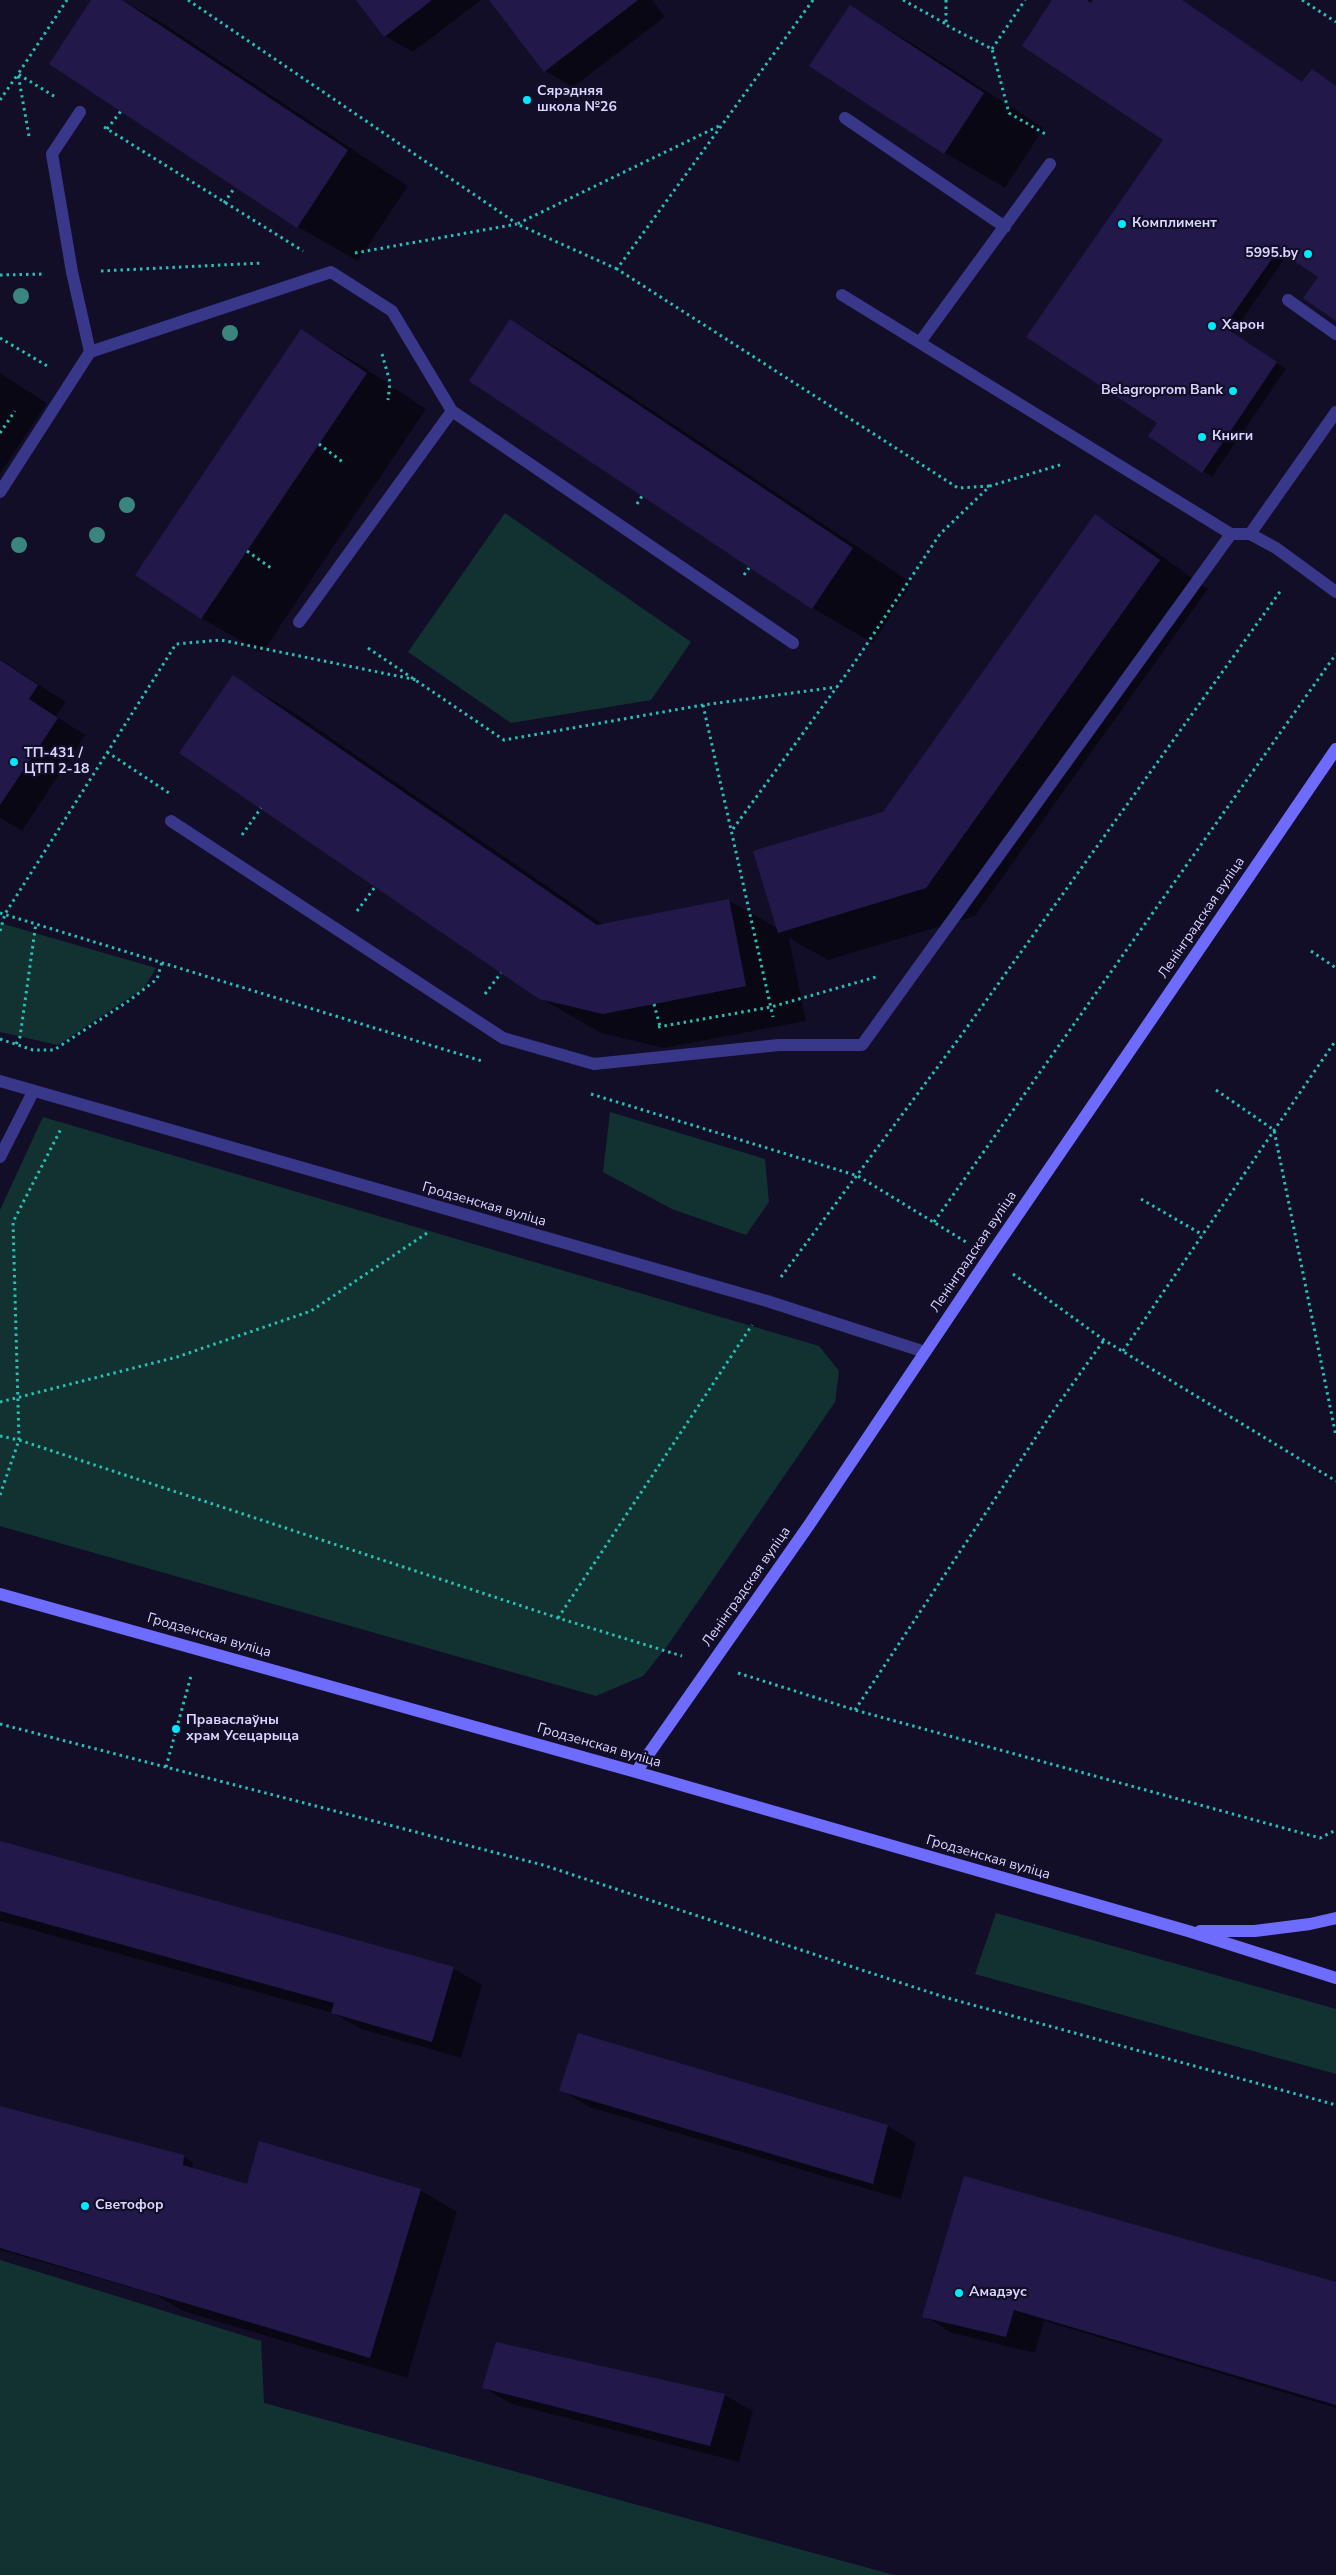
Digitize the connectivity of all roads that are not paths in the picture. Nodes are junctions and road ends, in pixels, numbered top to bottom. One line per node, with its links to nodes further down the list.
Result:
1 (80, 112): 9 (street)
2 (845, 118): 4 (street)
3 (1050, 164): 4 (street)
4 (1005, 227): 8 (street)
5 (842, 295): 8 (street)
6 (1288, 300): 7 (street)
7 (1336, 334)
8 (920, 342): 13 (street)
9 (90, 352): 10 (street); 12 (street)
10 (452, 411): 16 (street); 17 (street)
11 (1336, 412): 14 (street)
12 (0, 492)
13 (1231, 534): 14 (street); 19 (street)
14 (1250, 534): 15 (street)
15 (1336, 592)
16 (299, 622)
17 (793, 643)
18 (1336, 749): 23 (main road, Ленінградская вуліца)
19 (171, 821)
20 (0, 1081): 21 (street, Гродзенская вуліца)
21 (33, 1092): 22 (street); 23 (street, Гродзенская вуліца)
22 (0, 1157)
23 (925, 1352): 25 (main road, Ленінградская вуліца)
24 (0, 1594): 25 (main road, Гродзенская вуліца)
25 (636, 1772): 27 (main road, Гродзенская вуліца)
26 (1336, 1918): 27 (main road, Гродзенская вуліца)
27 (1188, 1931): 28 (main road, Гродзенская вуліца)
28 (1336, 1978)

